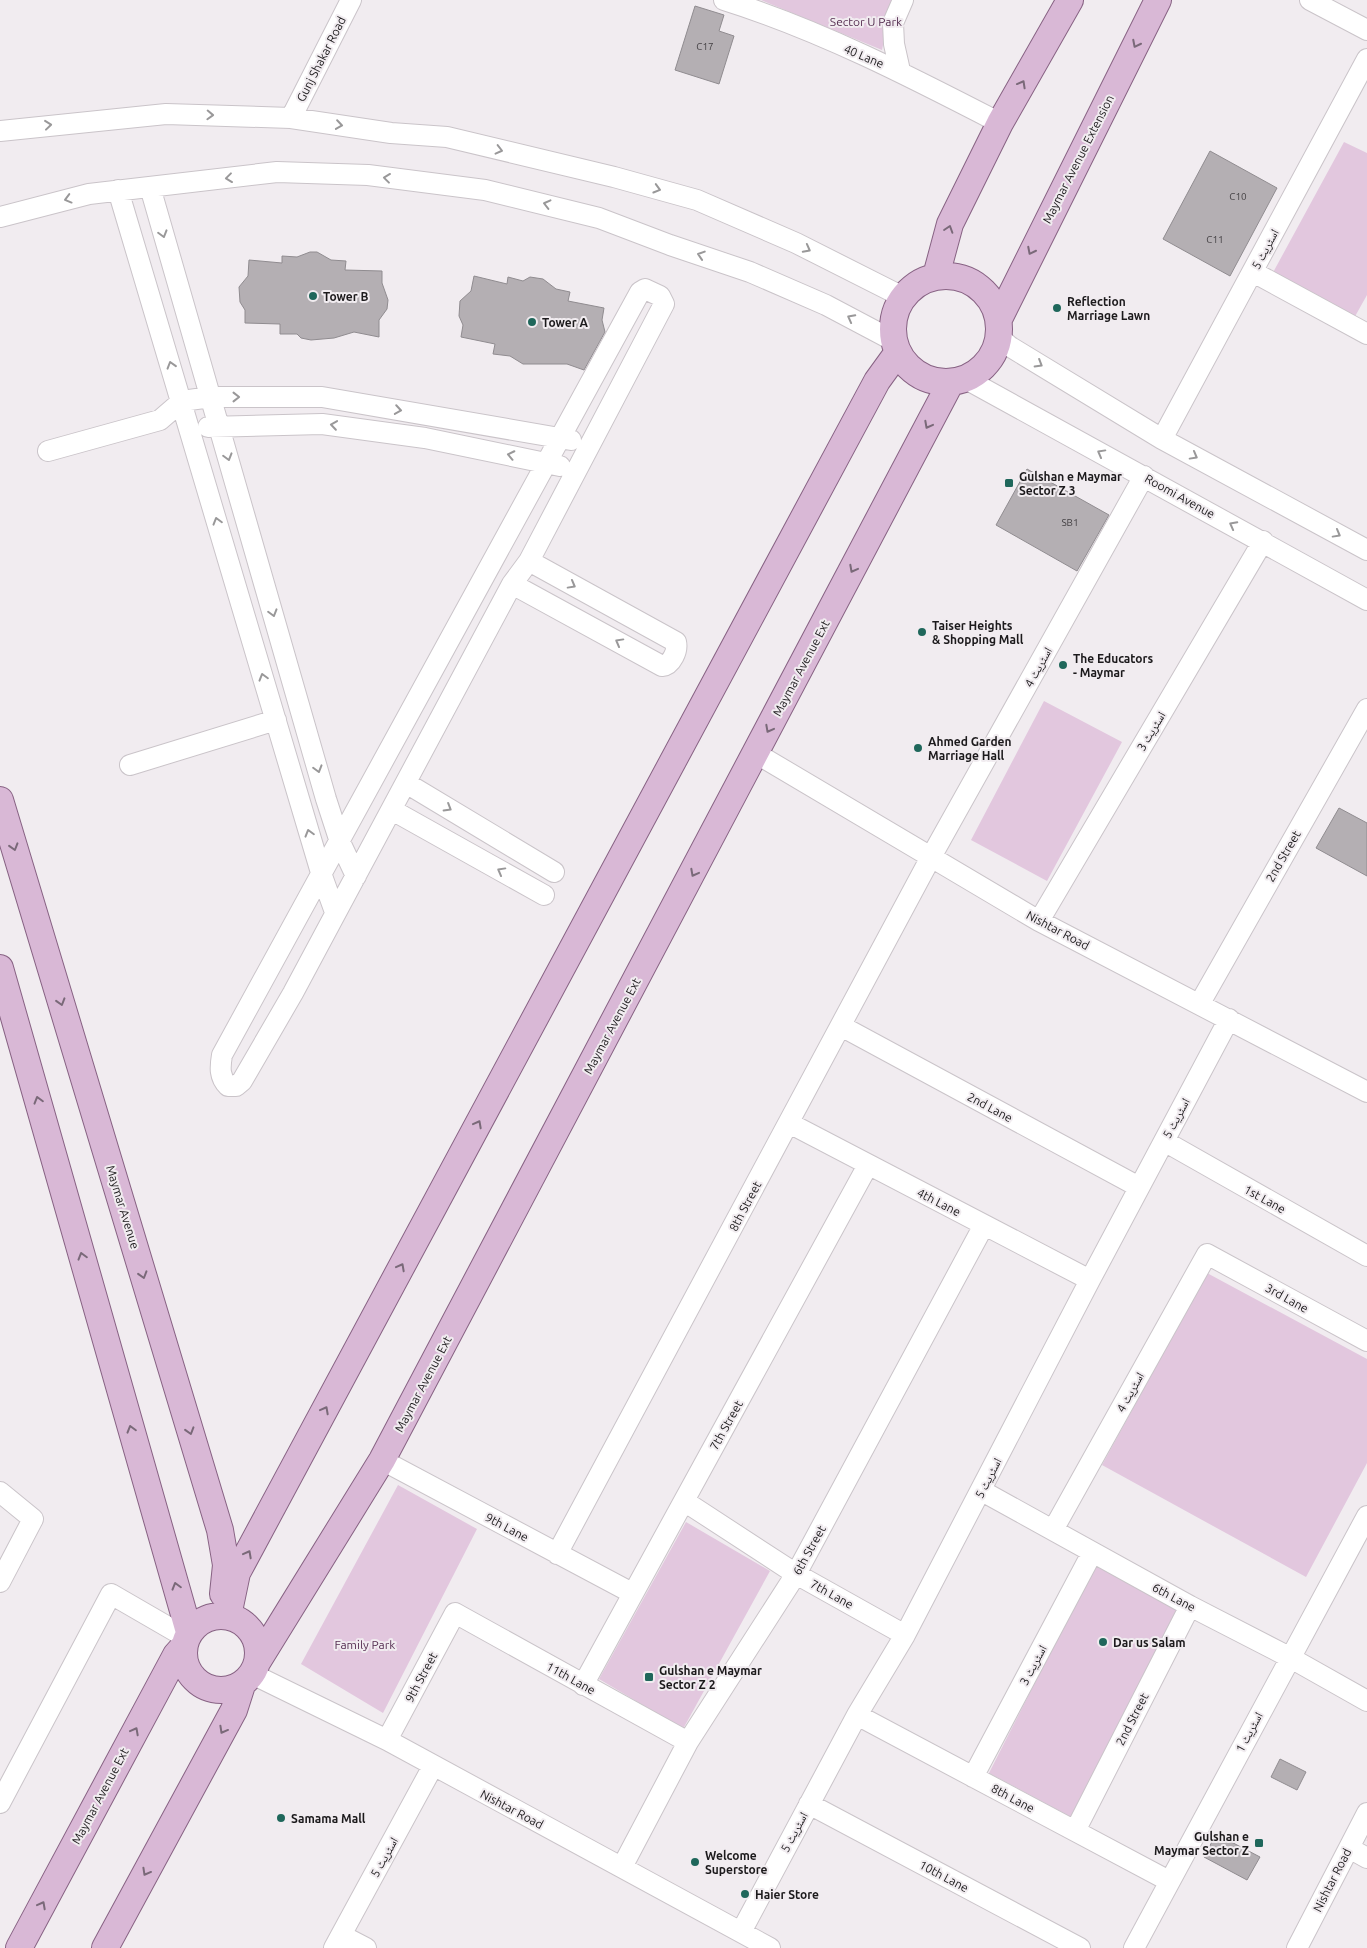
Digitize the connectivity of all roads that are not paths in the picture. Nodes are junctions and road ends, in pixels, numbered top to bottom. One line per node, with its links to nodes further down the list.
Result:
1 (351, 0): 10 (street, Gunj Shakar Road)
2 (724, 0): 9 (street, 40 Lane)
3 (903, 0): 9 (street)
4 (1070, 0): 11 (main road, one-way to 4)
5 (1158, 0): 19 (main road, Maymar Avenue Extension, one-way to 19)
6 (1310, 0): 7 (street)
7 (1365, 22)
8 (1367, 59): 16 (street, اسٹریٹ 5)
9 (900, 72): 11 (street, 40 Lane)
10 (290, 118): 12 (street, one-way to 10); 18 (street, one-way to 18)
11 (1000, 123): 17 (main road, one-way to 11)
12 (0, 131)
13 (150, 187): 14 (street); 21 (street, one-way to 13); 23 (street, one-way to 23)
14 (118, 190): 15 (street, one-way to 15); 24 (street, one-way to 14)
15 (0, 217)
16 (1253, 272): 20 (street); 29 (street, اسٹریٹ 5)
17 (936, 276): 18 (main road); 19 (main road)
18 (902, 297): 21 (main road)
19 (999, 328): 22 (main road); 29 (street, one-way to 29)
20 (1367, 334)
21 (896, 347): 22 (main road); 83 (main road, one-way to 21)
22 (958, 380): 34 (street, Roomi Avenue, one-way to 22); 42 (main road, Maymar Avenue Ext, one-way to 42)
23 (211, 397): 24 (street); 26 (street); 28 (street, one-way to 28)
24 (182, 401): 25 (street); 27 (street)
25 (160, 420): 27 (street); 31 (street)
26 (219, 426): 27 (street); 32 (street, one-way to 26); 47 (street, one-way to 47)
27 (190, 429): 41 (street, one-way to 27)
28 (560, 439): 30 (street); 30 (street); 32 (street)
29 (1162, 439): 36 (street, one-way to 36)
30 (590, 443): 33 (street)
31 (48, 451)
32 (548, 463): 33 (street); 47 (street)
33 (576, 470): 37 (street)
34 (1144, 476): 35 (street, Roomi Avenue, one-way to 34); 48 (street, اسٹریٹ 4)
35 (1262, 541): 39 (street, Roomi Avenue); 54 (street, اسٹریٹ 3)
36 (1367, 550)
37 (529, 561): 38 (street); 38 (street, one-way to 38)
38 (512, 584): 44 (street)
39 (1367, 600)
40 (1367, 710): 56 (street, 2nd Street)
41 (276, 720): 43 (street); 50 (street, one-way to 41)
42 (757, 754): 48 (street, Nishtar Road); 69 (main road, Maymar Avenue Ext, one-way to 69)
43 (130, 765)
44 (406, 783): 46 (street); 49 (street, one-way to 49)
45 (0, 800): 83 (main road, Maymar Avenue, one-way to 83)
46 (392, 810): 51 (street); 52 (street, one-way to 46)
47 (340, 842): 50 (street); 51 (street)
48 (932, 857): 54 (street, Nishtar Road); 58 (street, 8th Street)
49 (554, 872)
50 (322, 876): 53 (street); 53 (street)
51 (356, 876): 53 (street)
52 (544, 895)
53 (335, 912)
54 (1038, 921): 56 (street, Nishtar Road)
55 (0, 968): 85 (main road, one-way to 55)
56 (1200, 1003): 57 (street, Nishtar Road)
57 (1229, 1019): 59 (street, Nishtar Road); 61 (street, اسٹریٹ 5)
58 (841, 1026): 60 (street, 8th Street); 63 (street, 2nd Lane)
59 (1364, 1084)
60 (789, 1123): 62 (street, 4th Lane); 77 (street, 8th Street)
61 (1164, 1141): 63 (street, اسٹریٹ 5); 66 (street, 1st Lane)
62 (868, 1165): 64 (street, 4th Lane); 72 (street, 7th Street)
63 (1139, 1187): 67 (street, اسٹریٹ 5)
64 (984, 1225): 67 (street, 4th Lane); 78 (street, 6th Street)
65 (1207, 1254): 68 (street, 3rd Lane); 74 (street, اسٹریٹ 4)
66 (1367, 1256)
67 (1090, 1280): 70 (street, اسٹریٹ 5)
68 (1367, 1341)
69 (382, 1460): 77 (street, 9th Lane); 87 (main road, Maymar Avenue Ext)
70 (982, 1491): 74 (street, 6th Lane); 84 (street, اسٹریٹ 5)
71 (0, 1492): 79 (street)
72 (684, 1501): 78 (street, 7th Lane); 80 (street, 7th Street)
73 (1367, 1516): 75 (street, اسٹریٹ 1)
74 (1053, 1530): 76 (street, 6th Lane)
75 (1361, 1542): 86 (street, اسٹریٹ 1)
76 (1092, 1553): 81 (street, 6th Lane); 94 (street, اسٹریٹ 3)
77 (557, 1554): 80 (street, 9th Lane)
78 (796, 1574): 84 (street, 7th Lane); 92 (street, 6th Street)
79 (0, 1582)
80 (632, 1593): 88 (street, 7th Street)
81 (1190, 1606): 86 (street, 6th Lane); 98 (street, 2nd Street)
82 (455, 1613): 88 (street, 11th Lane); 91 (street, 9th Street)
83 (224, 1616): 85 (main road); 87 (main road)
84 (905, 1635): 90 (street, اسٹریٹ 5)
85 (187, 1639): 87 (main road); 95 (street); 105 (main road, Maymar Avenue Ext, one-way to 85)
86 (1289, 1657): 89 (street, 6th Lane); 102 (street, اسٹریٹ 1)
87 (251, 1673): 91 (street, Nishtar Road); 106 (main road, Maymar Avenue Ext, one-way to 106)
88 (583, 1685): 92 (street, 11th Lane)
89 (1367, 1701)
90 (857, 1714): 94 (street, 8th Lane); 96 (street, اسٹریٹ 5)
91 (386, 1740): 93 (street, Nishtar Road)
92 (688, 1742): 101 (street, 6th Street)
93 (433, 1766): 101 (street, Nishtar Road); 104 (street, اسٹریٹ 5)
94 (973, 1777): 98 (street, 8th Lane)
95 (0, 1802)
96 (809, 1804): 103 (street, اسٹریٹ 5); 109 (street, 10th Lane)
97 (1367, 1813): 99 (street, Nishtar Road)
98 (1075, 1831): 102 (street, 8th Lane)
99 (1349, 1848): 100 (street); 111 (street, Nishtar Road)
100 (1367, 1858)
101 (622, 1867): 103 (street, Nishtar Road)
102 (1169, 1881): 110 (street, اسٹریٹ 1)
103 (741, 1932): 108 (street, Nishtar Road)
104 (338, 1941): 107 (street)
105 (19, 1948)
106 (105, 1948)
107 (366, 1948)
108 (770, 1948)
109 (1080, 1948)
110 (1134, 1948)
111 (1297, 1948)

